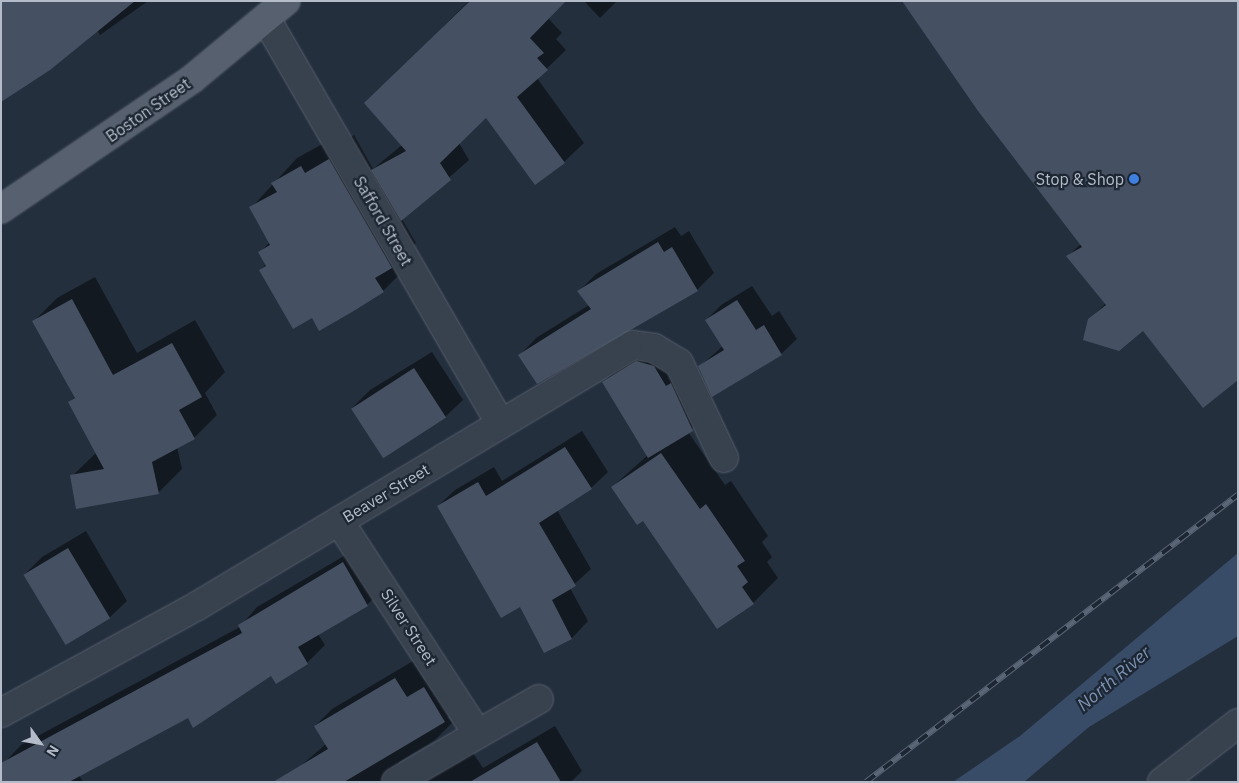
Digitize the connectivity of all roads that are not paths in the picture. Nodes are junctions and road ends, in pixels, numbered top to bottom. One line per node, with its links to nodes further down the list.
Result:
1 (286, 1): 2 (main road, Boston Street)
2 (266, 19): 3 (main road, Boston Street); 4 (street, Safford Street)
3 (1, 209)
4 (501, 424): 5 (street, Beaver Street); 6 (street, Beaver Street)
5 (724, 458)
6 (339, 521): 8 (street, Beaver Street); 10 (street, Silver Street)
7 (539, 698): 10 (street)
8 (1, 713)
9 (1238, 723): 12 (street)
10 (478, 734): 11 (street)
11 (396, 782)
12 (1162, 782)

